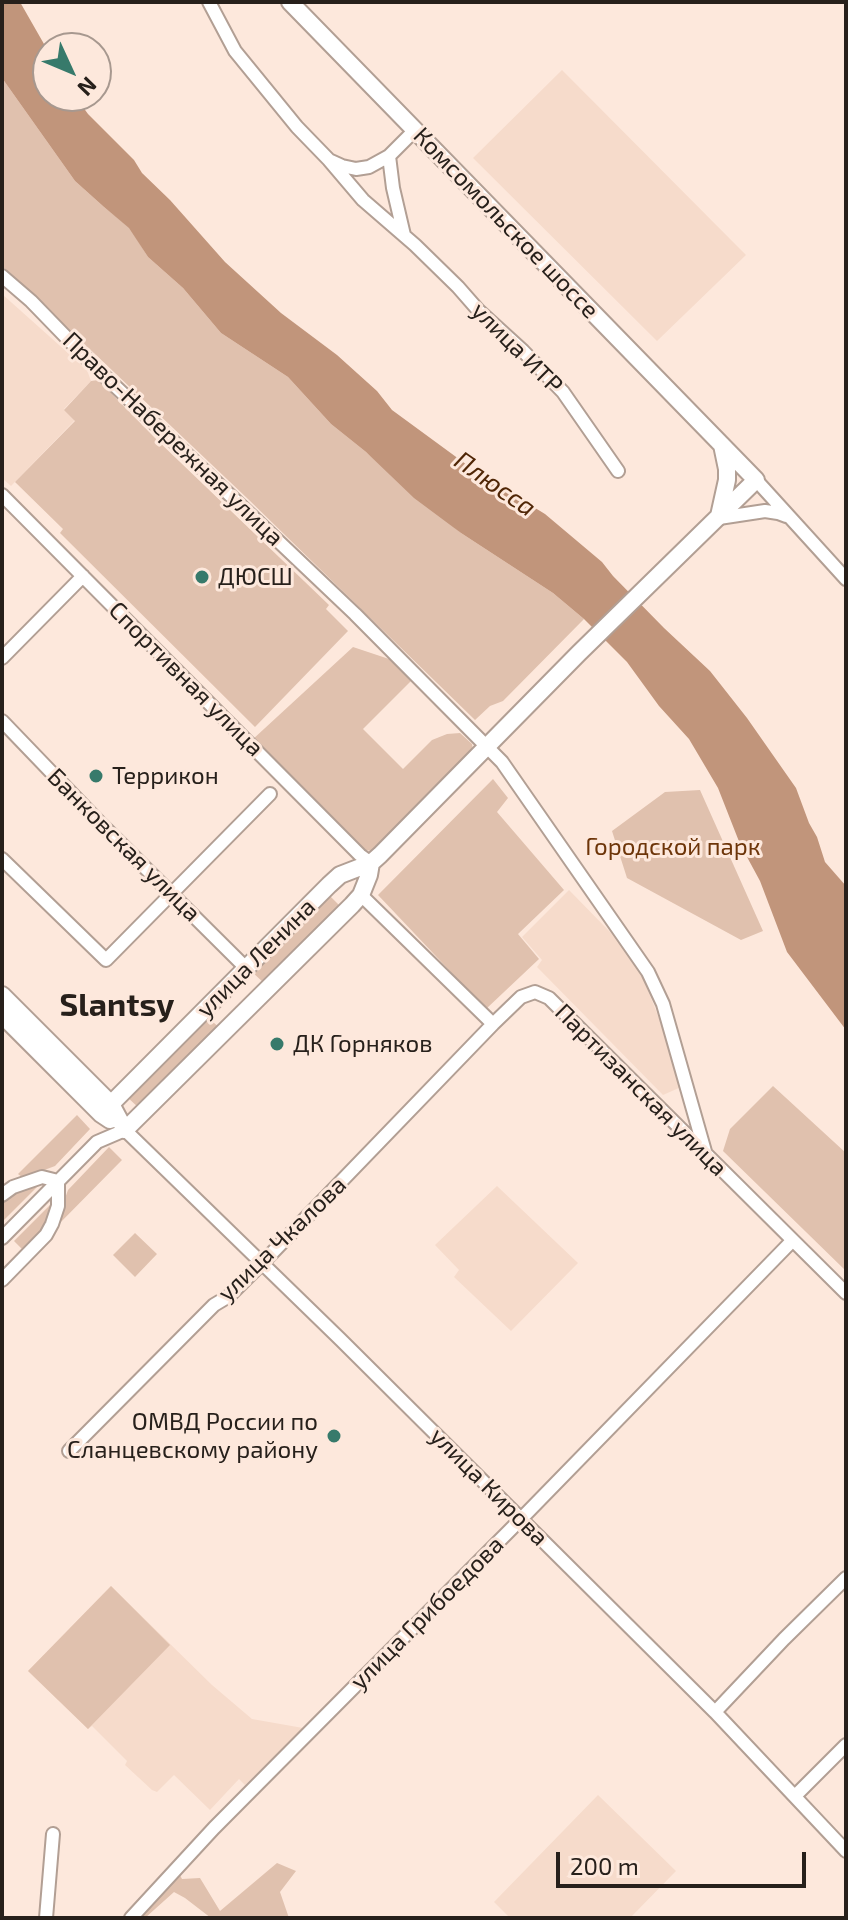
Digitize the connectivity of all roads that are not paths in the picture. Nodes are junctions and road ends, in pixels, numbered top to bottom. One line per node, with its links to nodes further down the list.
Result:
1 (209, 2): 5 (street, улица ИТР)
2 (290, 2): 3 (main road, Комсомольское шоссе)
3 (415, 130): 4 (street); 8 (main road, Комсомольское шоссе)
4 (390, 155): 5 (street); 6 (street)
5 (329, 160): 6 (street, улица ИТР)
6 (405, 236): 9 (street, улица ИТР)
7 (2, 276): 18 (street, Право-Набережная улица)
8 (722, 443): 10 (main road, Комсомольское шоссе); 12 (main road)
9 (618, 471)
10 (756, 480): 12 (main road); 13 (street)
11 (2, 495): 14 (street, Спортивная улица)
12 (719, 518): 13 (street); 18 (main road, улица Ленина)
13 (790, 518): 15 (street)
14 (83, 576): 16 (street); 21 (street, Спортивная улица)
15 (846, 579)
16 (2, 658)
17 (2, 721): 23 (street, Банковская улица)
18 (487, 746): 21 (main road, улица Ленина); 32 (street, Право-Набережная улица)
19 (270, 794): 23 (street)
20 (2, 859): 23 (street)
21 (371, 863): 22 (main road, улица Ленина); 24 (main road, улица Ленина)
22 (340, 875): 24 (main road); 25 (main road, улица Ленина)
23 (171, 894): 25 (street, Банковская улица)
24 (361, 895): 28 (street); 30 (main road, улица Ленина)
25 (246, 968): 29 (main road, улица Ленина)
26 (2, 995): 29 (main road, улица Кирова)
27 (2, 1015): 29 (main road, улица Кирова)
28 (493, 1024): 32 (street, Партизанская улица); 37 (street, улица Чкалова)
29 (106, 1109): 30 (main road, улица Кирова); 31 (street)
30 (125, 1130): 31 (street, улица Ленина); 37 (street, улица Кирова)
31 (97, 1142): 33 (street, улица Ленина)
32 (706, 1155): 36 (street, Партизанская улица)
33 (58, 1181): 34 (street); 35 (street, улица Ленина); 38 (street)
34 (2, 1195)
35 (2, 1238)
36 (792, 1241): 39 (street, Партизанская улица); 41 (street, улица Грибоедова)
37 (262, 1263): 40 (street, улица Чкалова); 41 (street, улица Кирова)
38 (2, 1280)
39 (846, 1293)
40 (69, 1451)
41 (521, 1519): 43 (street, улица Кирова); 49 (street, улица Грибоедова)
42 (846, 1578): 43 (street)
43 (715, 1712): 45 (street, улица Кирова)
44 (846, 1745): 45 (street)
45 (795, 1796): 47 (street, улица Кирова)
46 (53, 1834): 48 (street)
47 (846, 1851)
48 (46, 1918)
49 (131, 1918)

